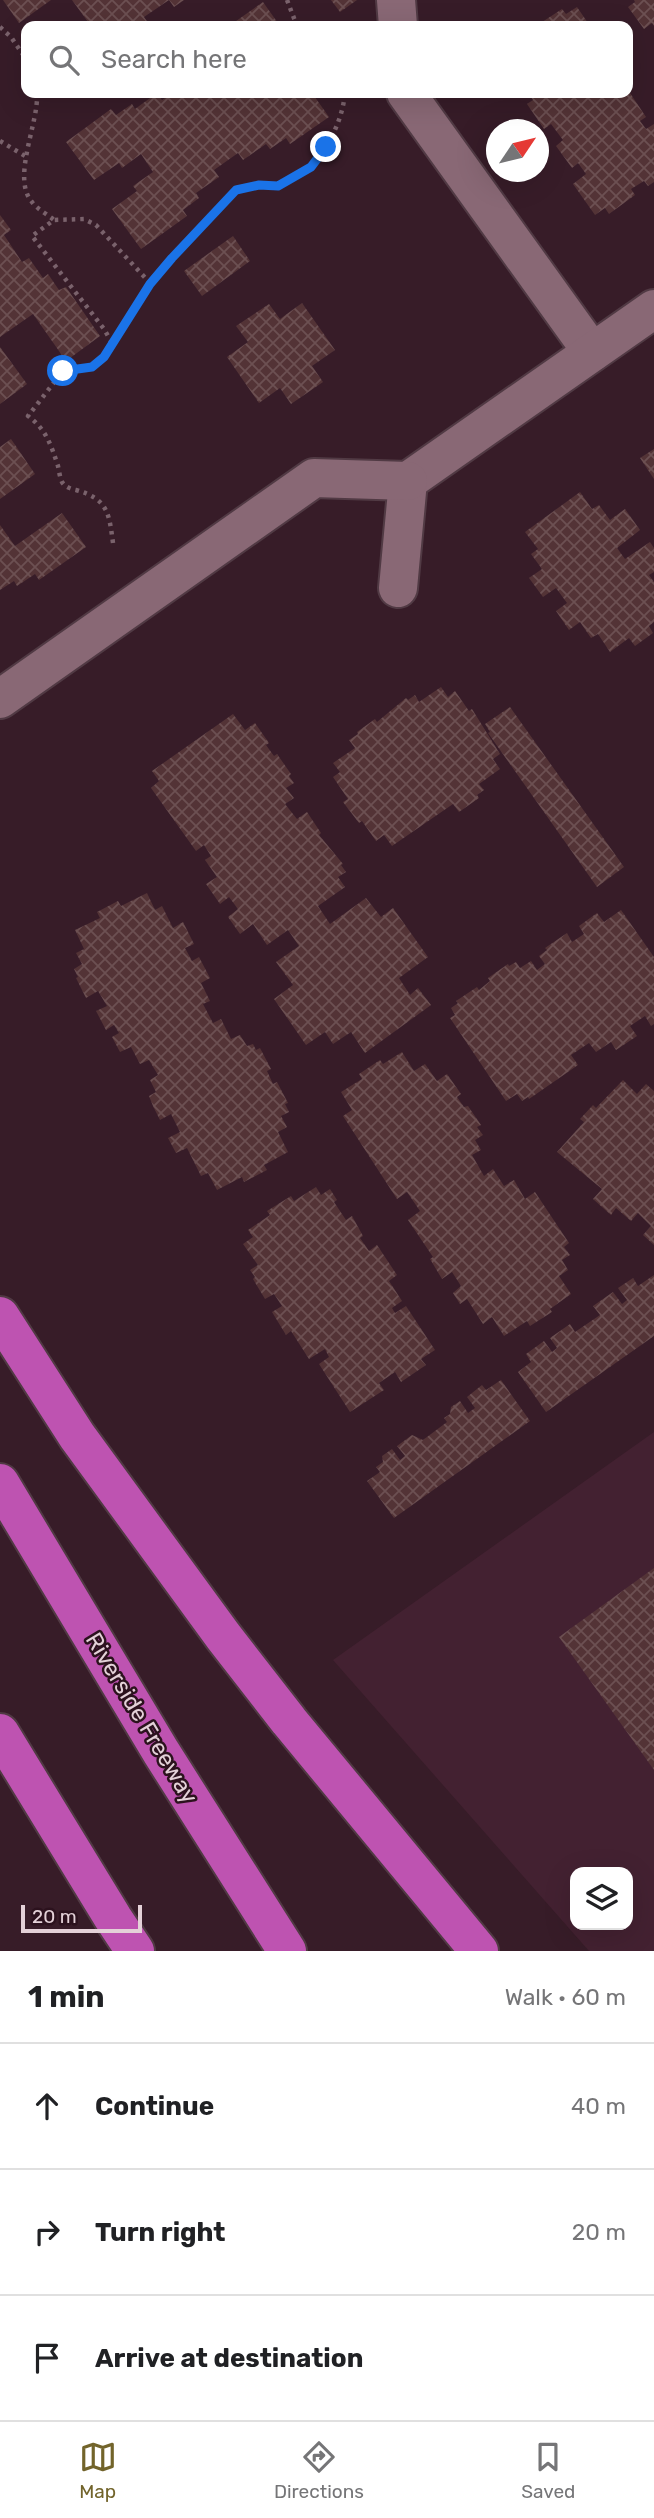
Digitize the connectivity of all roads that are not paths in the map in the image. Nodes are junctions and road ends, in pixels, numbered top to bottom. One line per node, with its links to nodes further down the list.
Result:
1 (396, 0): 2 (street)
2 (398, 21)
3 (410, 98): 5 (street)
4 (654, 309): 5 (street)
5 (592, 352): 6 (street)
6 (408, 481): 7 (street); 8 (street)
7 (398, 588)
8 (0, 699)
9 (0, 1316): 14 (highway)
10 (0, 1483): 13 (highway, Riverside Freeway)
11 (0, 1733): 12 (highway)
12 (135, 1951)
13 (287, 1951)
14 (479, 1951)

